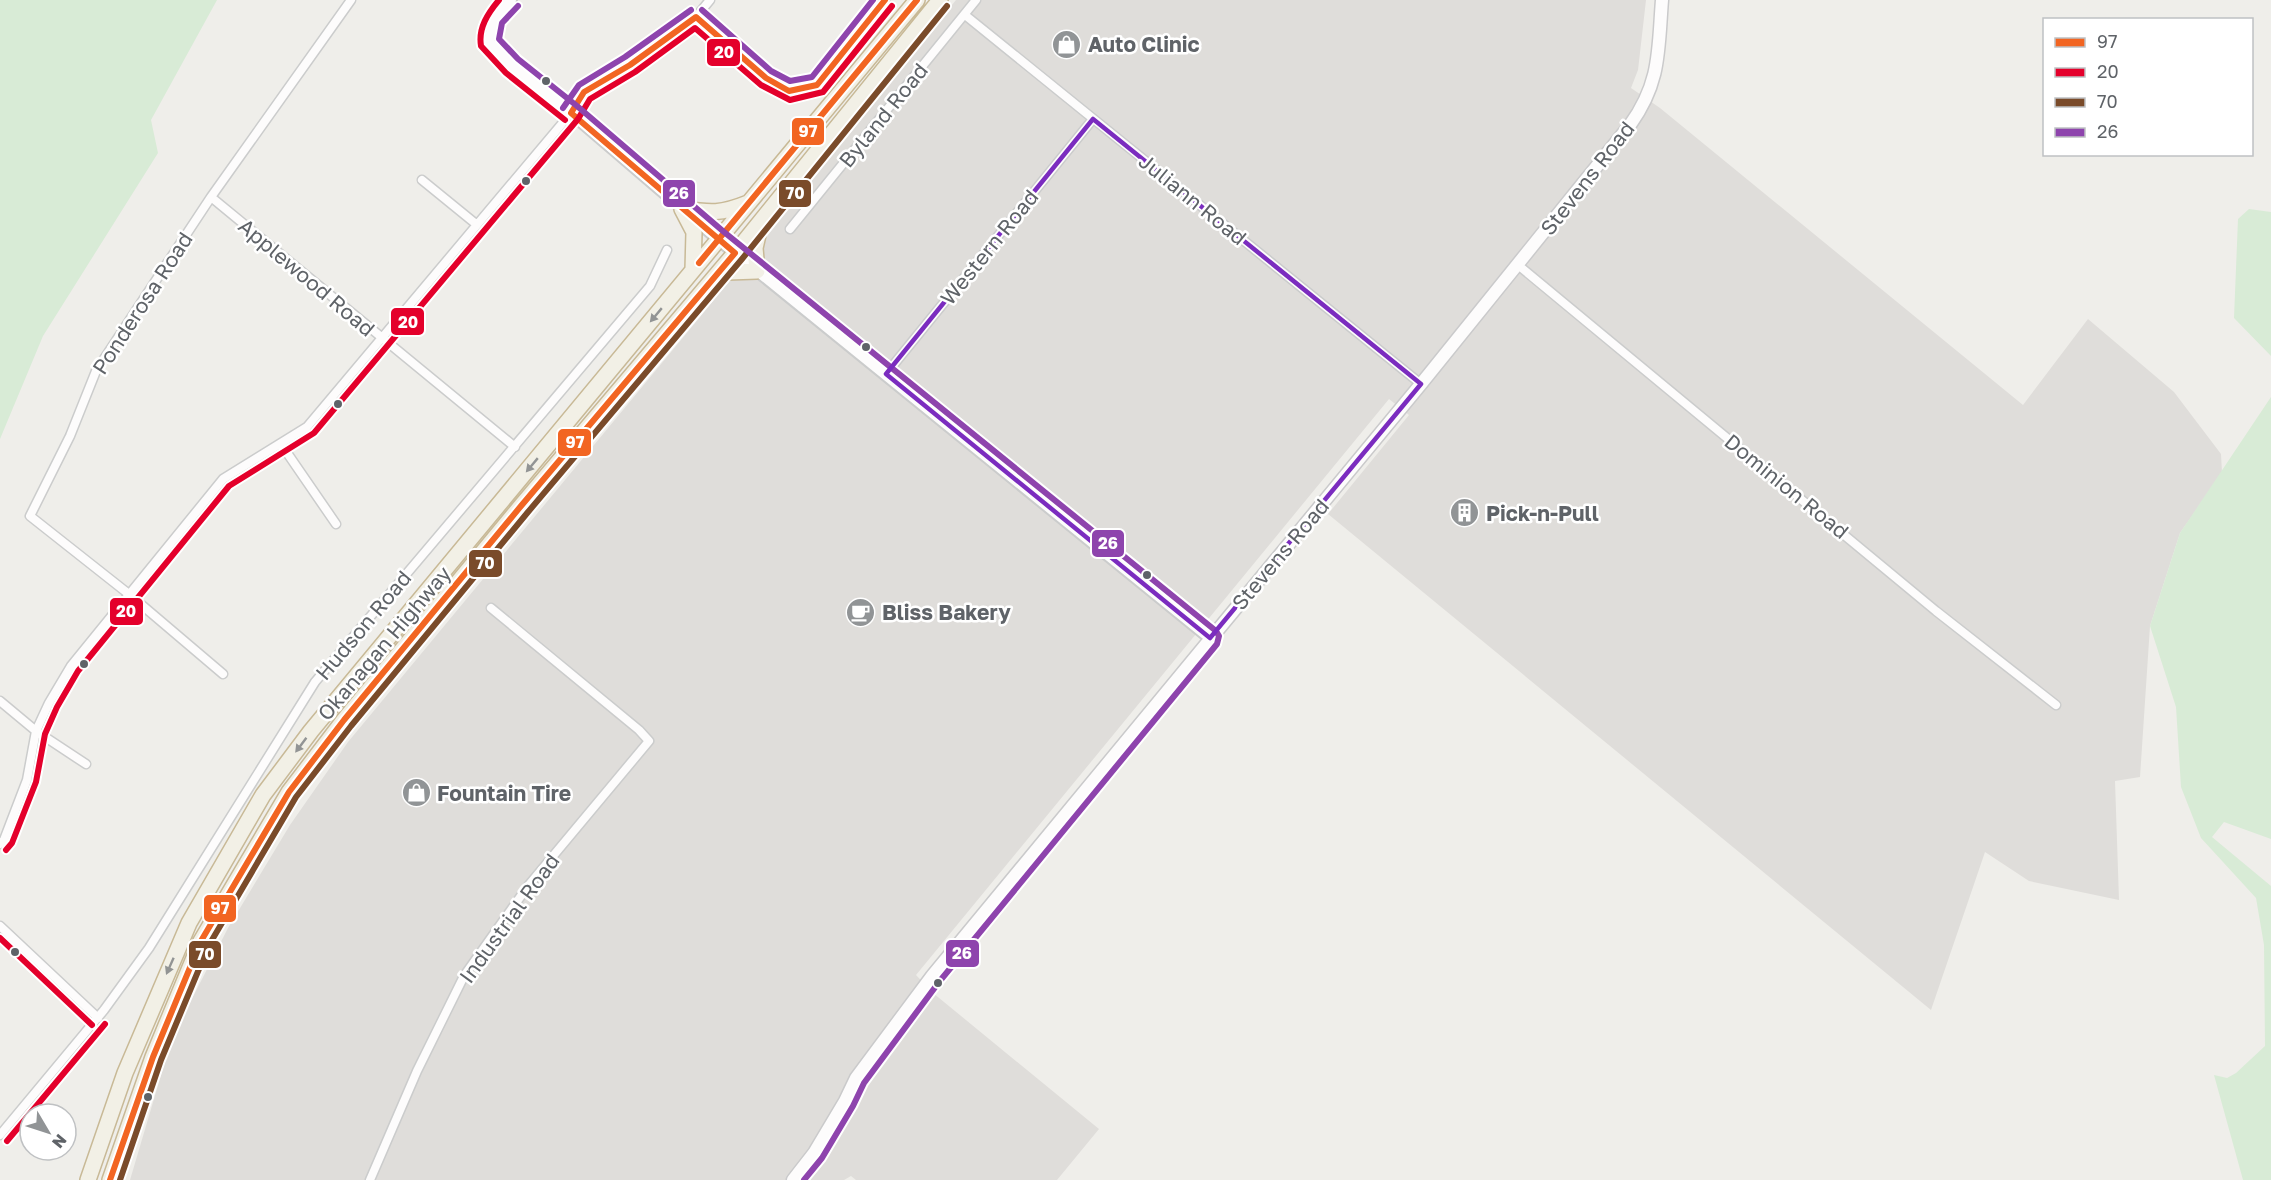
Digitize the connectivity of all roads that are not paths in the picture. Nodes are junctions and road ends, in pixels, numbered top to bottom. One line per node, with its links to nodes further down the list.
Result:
1 (351, 0): 14 (street, Ponderosa Road)
2 (511, 0): 11 (street)
3 (710, 0): 10 (street)
4 (885, 0): 10 (street)
5 (917, 0): 15 (highway, Okanagan Highway)
6 (940, 0): 17 (highway, Okanagan Highway)
7 (976, 0): 9 (street, Byland Road)
8 (1662, 0): 23 (main road, Stevens Road)
9 (965, 15): 12 (street, Juliann Road); 19 (street, Byland Road)
10 (696, 17): 11 (street)
11 (571, 113): 16 (street); 18 (street)
12 (1093, 119): 28 (street, Western Road); 29 (street, Juliann Road)
13 (422, 180): 18 (street)
14 (211, 197): 27 (street, Applewood Road); 33 (street, Ponderosa Road)
15 (748, 203): 16 (highway); 20 (highway, Okanagan Highway)
16 (682, 209): 20 (street); 24 (highway)
17 (762, 219): 22 (highway, Okanagan Highway); 25 (highway)
18 (476, 224): 27 (street)
19 (790, 229)
20 (718, 239): 22 (street); 24 (highway, Okanagan Highway)
21 (667, 250): 31 (street, Hudson Road)
22 (735, 253): 25 (street); 26 (highway, Okanagan Highway)
23 (1518, 265): 29 (main road, Stevens Road); 38 (street, Dominion Road)
24 (693, 270): 45 (highway, Okanagan Highway, one-way to 45)
25 (757, 271): 26 (highway); 28 (street)
26 (711, 280): 46 (highway, Okanagan Highway)
27 (380, 337): 30 (street); 31 (street, Applewood Road)
28 (886, 374): 35 (street)
29 (1421, 384): 35 (main road, Stevens Road)
30 (281, 444): 32 (street); 33 (street)
31 (515, 447): 43 (street, Hudson Road)
32 (336, 524)
33 (130, 595): 36 (street); 39 (street)
34 (491, 608): 47 (street, Industrial Road)
35 (1210, 638): 48 (main road, Stevens Road)
36 (224, 674)
37 (0, 701): 39 (street)
38 (2056, 705)
39 (36, 731): 40 (street); 41 (street)
40 (86, 764)
41 (0, 844)
42 (0, 926): 43 (street)
43 (98, 1018): 44 (street, Hudson Road)
44 (0, 1135)
45 (88, 1180)
46 (110, 1180)
47 (370, 1180)
48 (793, 1180)

